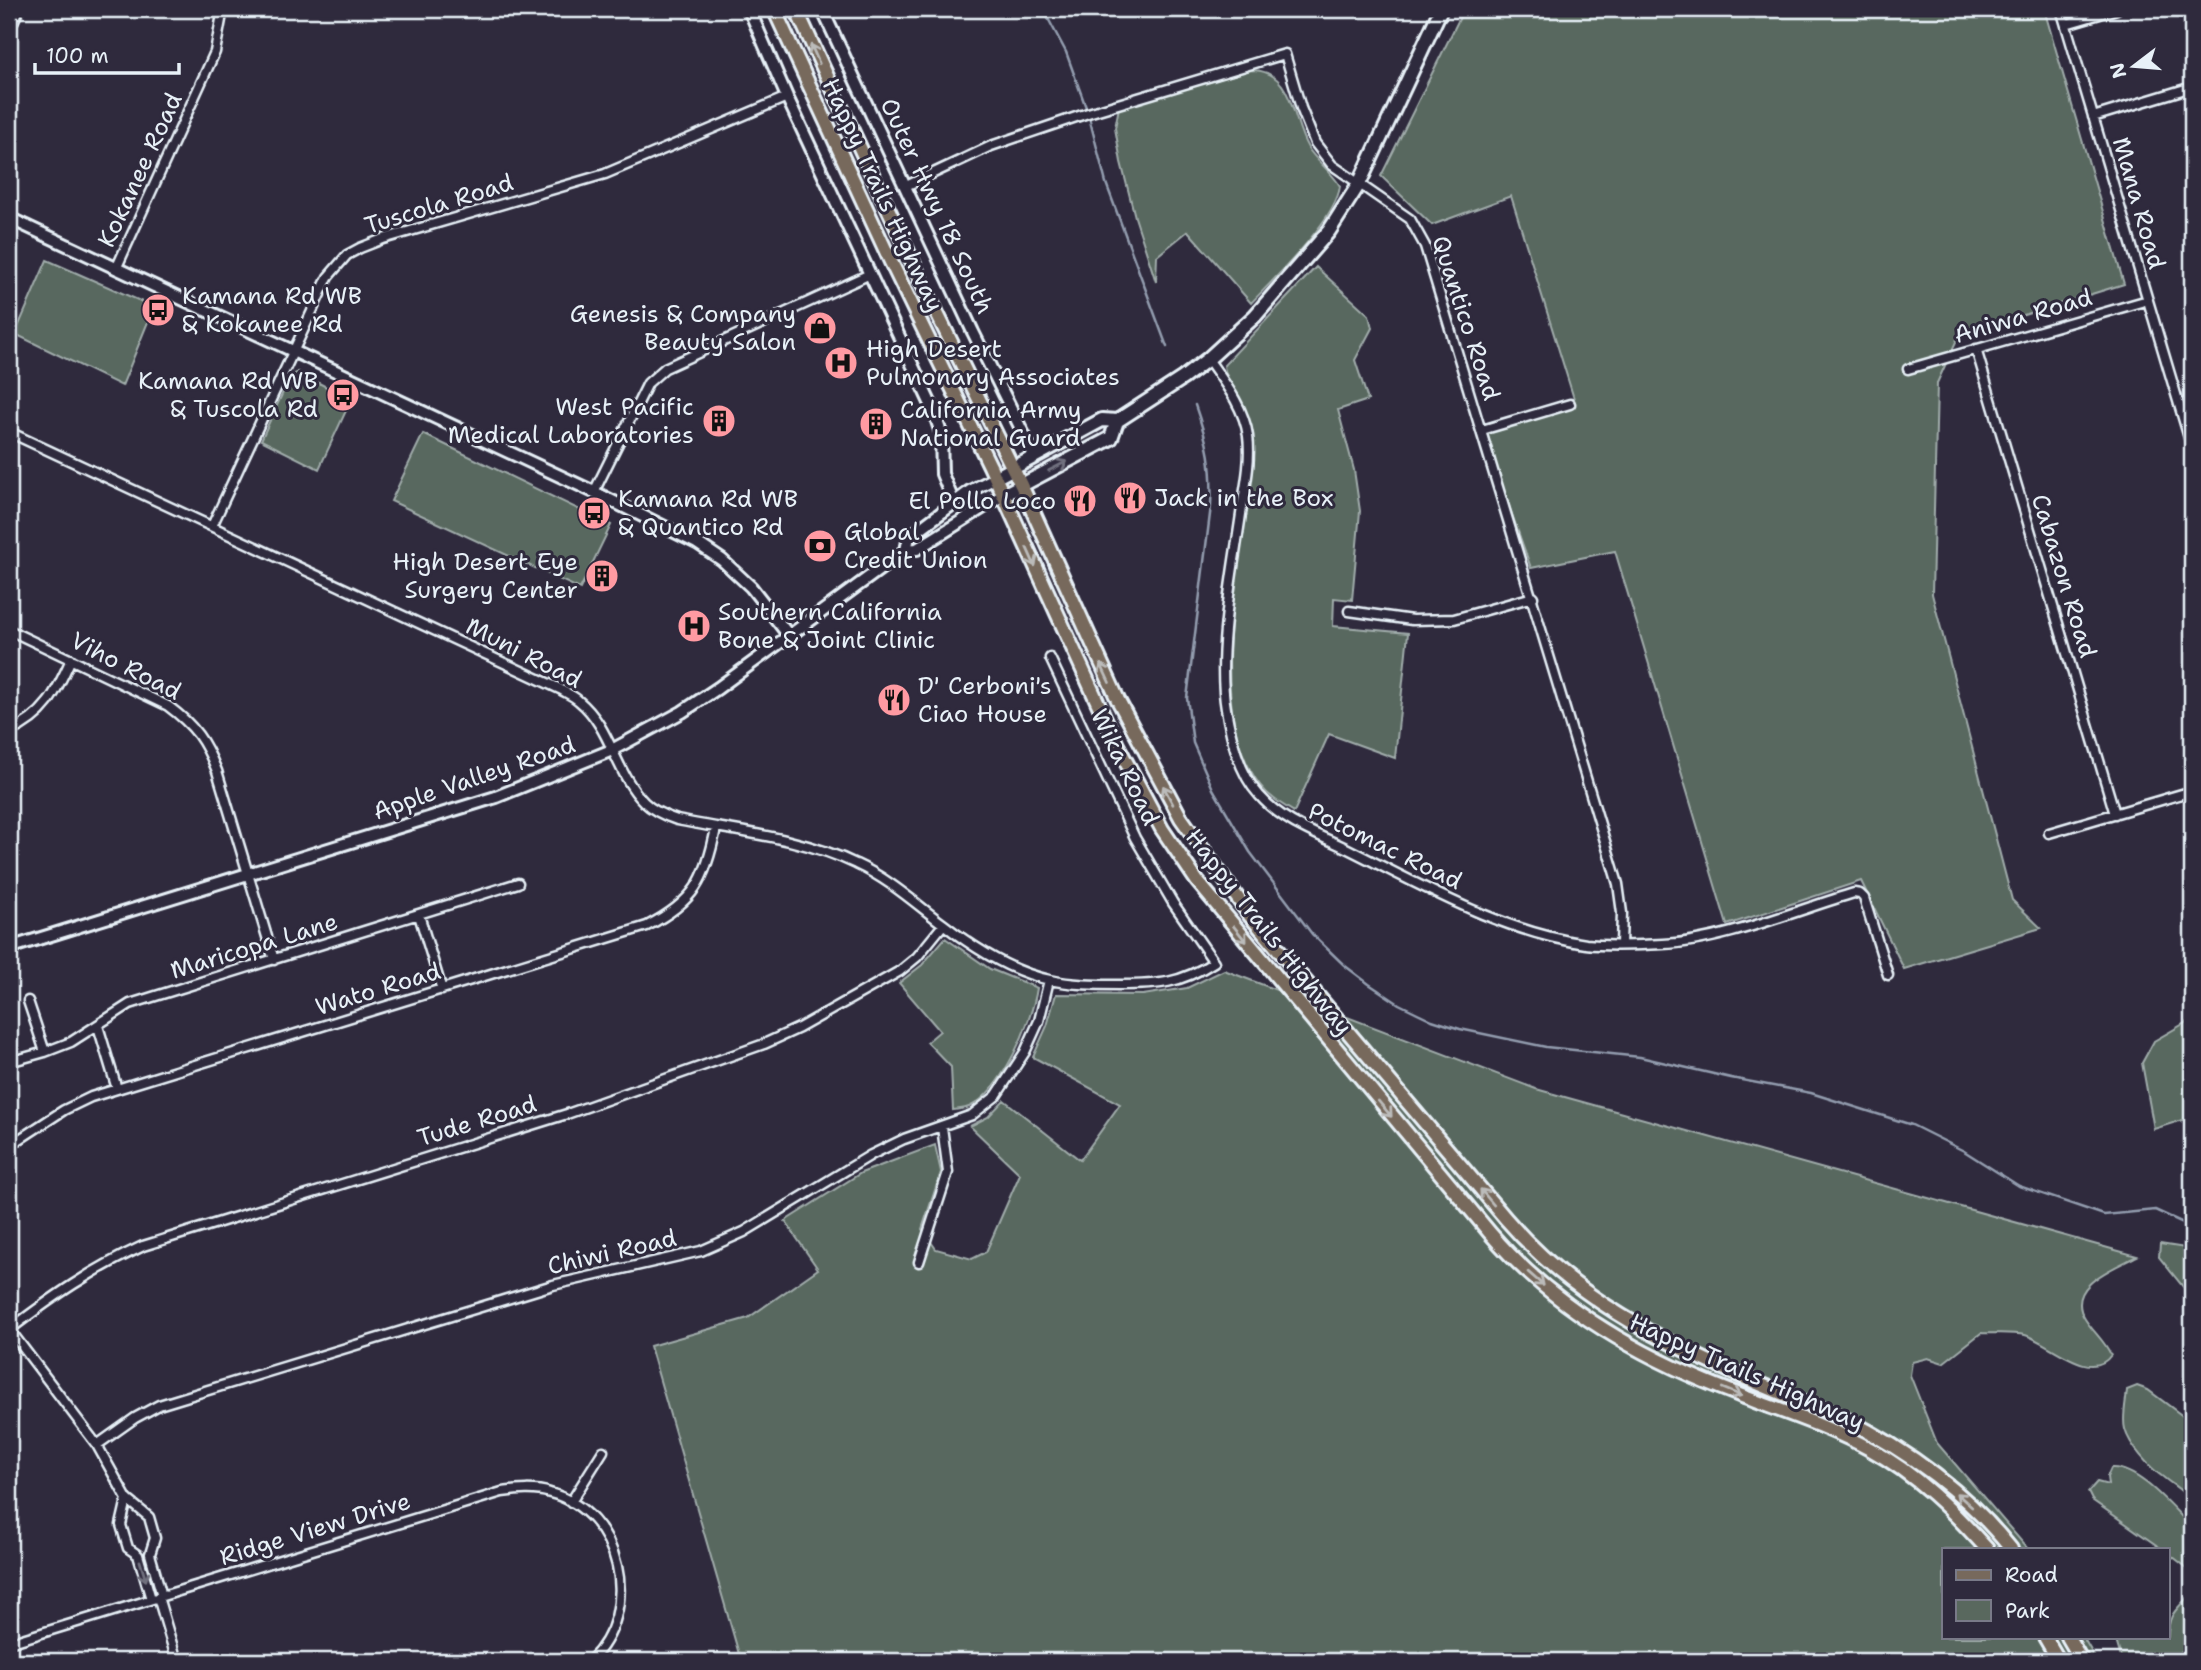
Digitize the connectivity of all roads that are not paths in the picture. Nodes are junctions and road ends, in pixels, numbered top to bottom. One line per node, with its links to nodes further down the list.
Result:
1 (19, 9): 11 (street)
2 (223, 9): 18 (street, Kokanee Road)
3 (749, 9): 13 (street)
4 (774, 9): 32 (main road, Happy Trails Highway)
5 (796, 9): 31 (main road, Happy Trails Highway, one-way to 5)
6 (822, 9): 16 (street, Outer Hwy 18 South)
7 (1441, 9): 15 (main road, Apple Valley Road)
8 (2062, 9): 10 (street, Mana Road)
9 (2116, 9): 10 (street)
10 (2066, 24): 14 (street, Mana Road)
11 (9, 31)
12 (2192, 88): 14 (street)
13 (788, 97): 19 (street); 22 (street, Tuscola Road)
14 (2094, 117): 20 (street, Mana Road)
15 (1359, 184): 16 (street, Quantico Road); 23 (main road, Apple Valley Road); 27 (street, Quantico Road)
16 (906, 186): 30 (street, Outer Hwy 18 South)
17 (9, 218): 18 (street)
18 (116, 269): 22 (street)
19 (870, 274): 34 (street); 36 (street)
20 (2148, 300): 21 (street, Aniwa Road); 29 (street, Mana Road)
21 (1976, 349): 24 (street, Aniwa Road); 48 (street, Cabazon Road)
22 (292, 353): 34 (street); 37 (street, Tuscola Road)
23 (1208, 359): 26 (main road, Apple Valley Road); 55 (street, Potomac Road)
24 (1909, 369)
25 (1570, 404): 27 (street)
26 (1117, 421): 30 (main road, Apple Valley Road); 33 (main road, Apple Valley Road, one-way to 26)
27 (1482, 430): 39 (street, Quantico Road)
28 (9, 432): 37 (street, Muni Road)
29 (2192, 448)
30 (1035, 457): 31 (main road, Apple Valley Road)
31 (1013, 469): 32 (main road, Apple Valley Road); 33 (main road, Happy Trails Highway)
32 (995, 478): 35 (main road, Happy Trails Highway); 36 (street, Apple Valley Road)
33 (1021, 485): 35 (main road, Apple Valley Road); 76 (main road, Happy Trails Highway, one-way to 33)
34 (594, 492): 42 (street)
35 (1003, 495): 38 (street, Apple Valley Road); 75 (main road, Happy Trails Highway, one-way to 75)
36 (954, 503): 38 (street, Apple Valley Road)
37 (212, 526): 46 (street, Muni Road)
38 (906, 550): 42 (street, Apple Valley Road)
39 (1533, 597): 40 (street); 55 (street, Quantico Road)
40 (1349, 611)
41 (9, 630): 44 (street, Viho Road)
42 (790, 637): 46 (street, Apple Valley Road)
43 (1049, 658): 58 (street, Wika Road)
44 (71, 659): 45 (street); 51 (street, Viho Road)
45 (9, 732)
46 (612, 750): 49 (street, Muni Road); 51 (street, Apple Valley Road)
47 (2192, 791): 48 (street)
48 (2115, 814): 50 (street)
49 (716, 828): 54 (street, Muni Road); 61 (street, Wato Road)
50 (2049, 833)
51 (248, 875): 56 (street, Apple Valley Road); 57 (street, Viho Road)
52 (518, 883): 53 (street, Maricopa Lane)
53 (419, 915): 57 (street, Maricopa Lane); 61 (street)
54 (943, 925): 60 (street, Muni Road); 70 (street, Tude Road)
55 (1621, 945): 59 (street, Potomac Road)
56 (9, 948)
57 (274, 960): 63 (street, Maricopa Lane)
58 (1214, 962): 60 (street, Muni Road)
59 (1888, 975)
60 (1049, 980): 67 (street, Chiwi Road)
61 (442, 990): 66 (street, Wato Road)
62 (28, 1001): 64 (street)
63 (99, 1026): 64 (street, Maricopa Lane); 66 (street)
64 (45, 1052): 65 (street, Maricopa Lane)
65 (9, 1062)
66 (117, 1089): 68 (street, Wato Road)
67 (942, 1127): 69 (street); 71 (street, Chiwi Road)
68 (9, 1146)
69 (919, 1262)
70 (9, 1330): 71 (street)
71 (97, 1445): 73 (street)
72 (603, 1451): 74 (street)
73 (127, 1499): 77 (street, one-way to 77); 77 (street)
74 (571, 1502): 77 (street, Ridge View Drive); 82 (street, Ridge View Drive)
75 (1986, 1548)
76 (2010, 1548)
77 (157, 1597): 80 (street, Ridge View Drive); 81 (street)
78 (2046, 1638): 83 (main road)
79 (2069, 1638): 84 (main road)
80 (9, 1643)
81 (177, 1661)
82 (590, 1661)
83 (2059, 1661)
84 (2082, 1661)

